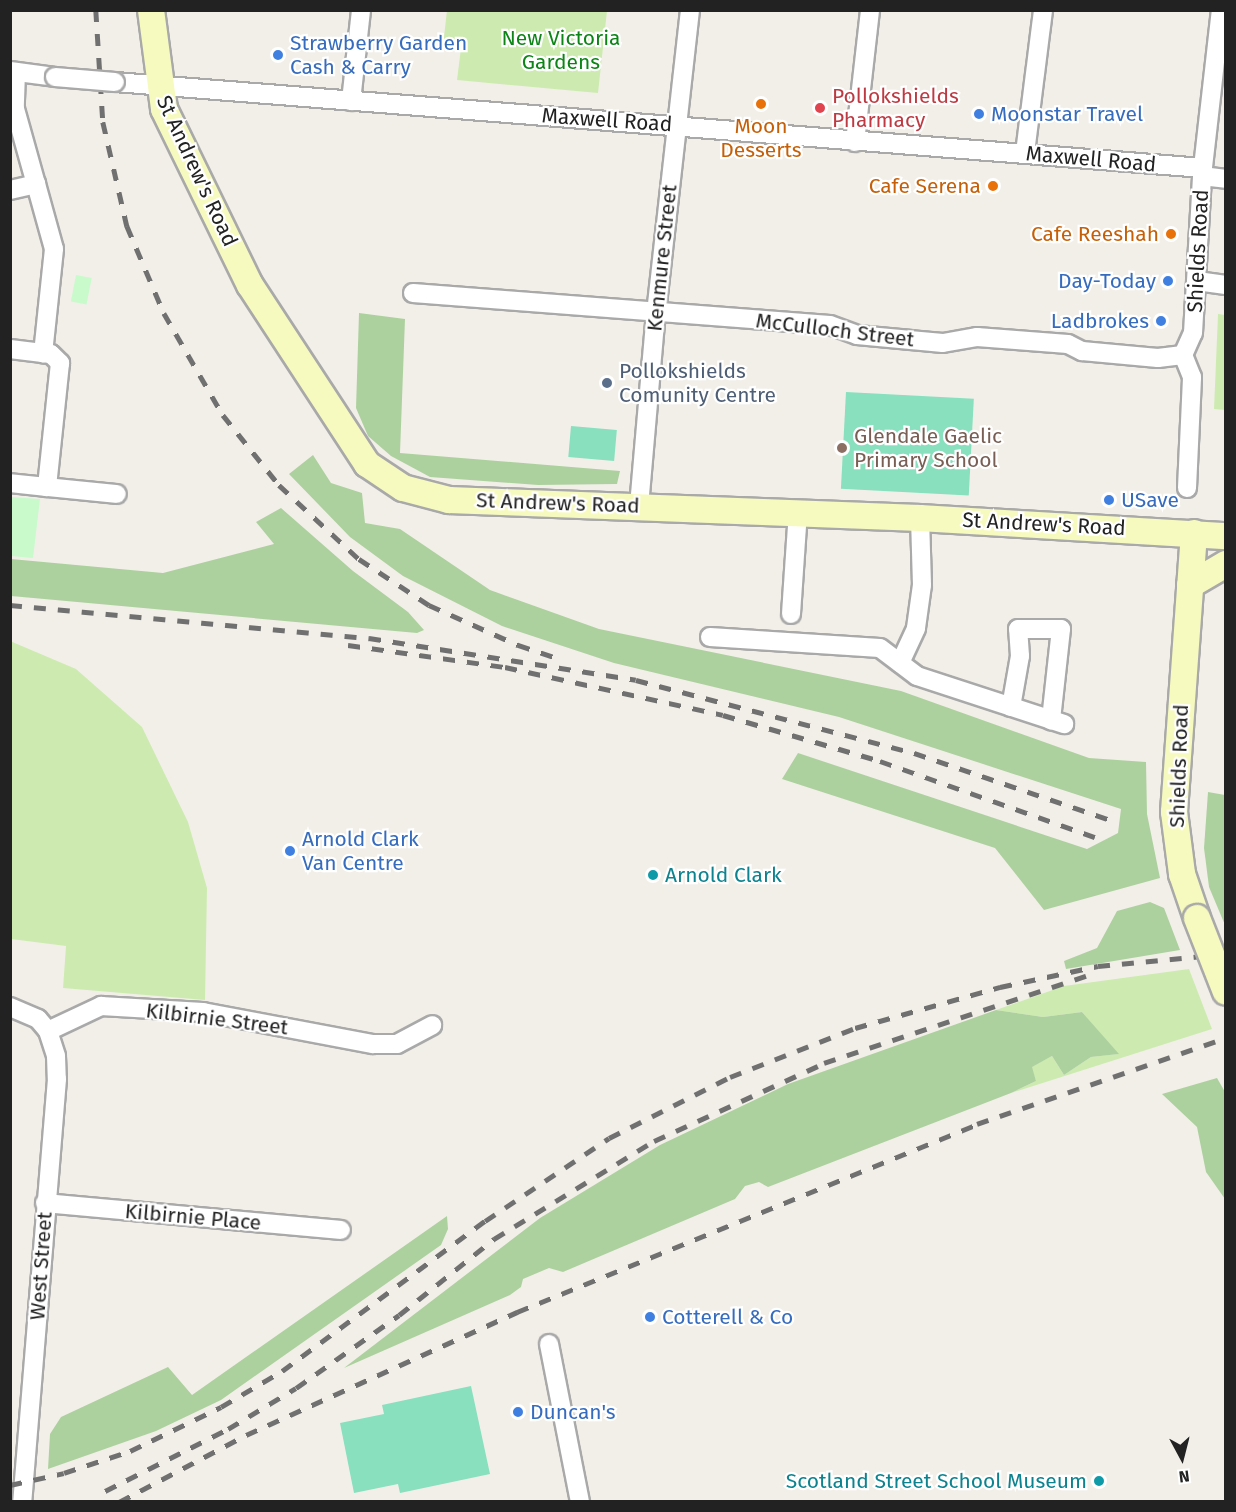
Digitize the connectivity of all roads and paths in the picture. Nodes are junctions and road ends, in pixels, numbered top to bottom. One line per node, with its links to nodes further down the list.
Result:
1 (151, 10): 8 (street, St Andrew's Road)
2 (362, 10): 9 (street)
3 (690, 10): 10 (street, Kenmure Street)
4 (870, 10): 11 (street)
5 (1043, 10): 12 (street)
6 (1221, 10): 13 (street, Shields Road)
7 (13, 71): 8 (street, Maxwell Road, bridge); 15 (street)
8 (158, 83): 9 (street, Maxwell Road); 28 (street, St Andrew's Road)
9 (351, 101): 10 (street, Maxwell Road)
10 (677, 125): 11 (street, Maxwell Road); 20 (street, Kenmure Street)
11 (855, 142): 12 (street, Maxwell Road)
12 (1025, 153): 13 (street, Maxwell Road)
13 (1202, 172): 14 (street, Maxwell Road); 17 (street, Shields Road)
14 (1226, 178)
15 (36, 184): 16 (street); 22 (street)
16 (10, 190)
17 (1197, 281): 18 (street); 23 (street, Shields Road)
18 (1226, 285)
19 (413, 293): 20 (street, McCulloch Street)
20 (656, 313): 23 (street, McCulloch Street); 28 (street, Kenmure Street)
21 (10, 349): 22 (street)
22 (43, 353): 25 (street)
23 (1183, 355): 26 (street)
24 (10, 483): 25 (street)
25 (47, 487): 27 (street)
26 (1187, 488)
27 (117, 494)
28 (639, 506): 29 (street, St Andrew's Road)
29 (798, 512): 30 (street, St Andrew's Road); 35 (street)
30 (920, 518): 31 (street, St Andrew's Road); 37 (street)
31 (1194, 533): 32 (street, St Andrew's Road); 34 (street, Shields Road)
32 (1226, 536)
33 (1226, 564): 34 (street)
34 (1190, 585): 39 (street, Shields Road, bridge)
35 (791, 614)
36 (710, 637): 37 (street)
37 (900, 663): 38 (street)
38 (1011, 707): 38 (street)
39 (1226, 992)
40 (10, 1007): 42 (street)
41 (432, 1025): 42 (street, Kilbirnie Street)
42 (48, 1031): 43 (street, West Street)
43 (45, 1203): 44 (street, Kilbirnie Place); 46 (street, West Street)
44 (341, 1230)
45 (549, 1344): 47 (street)
46 (22, 1502)
47 (580, 1502)

